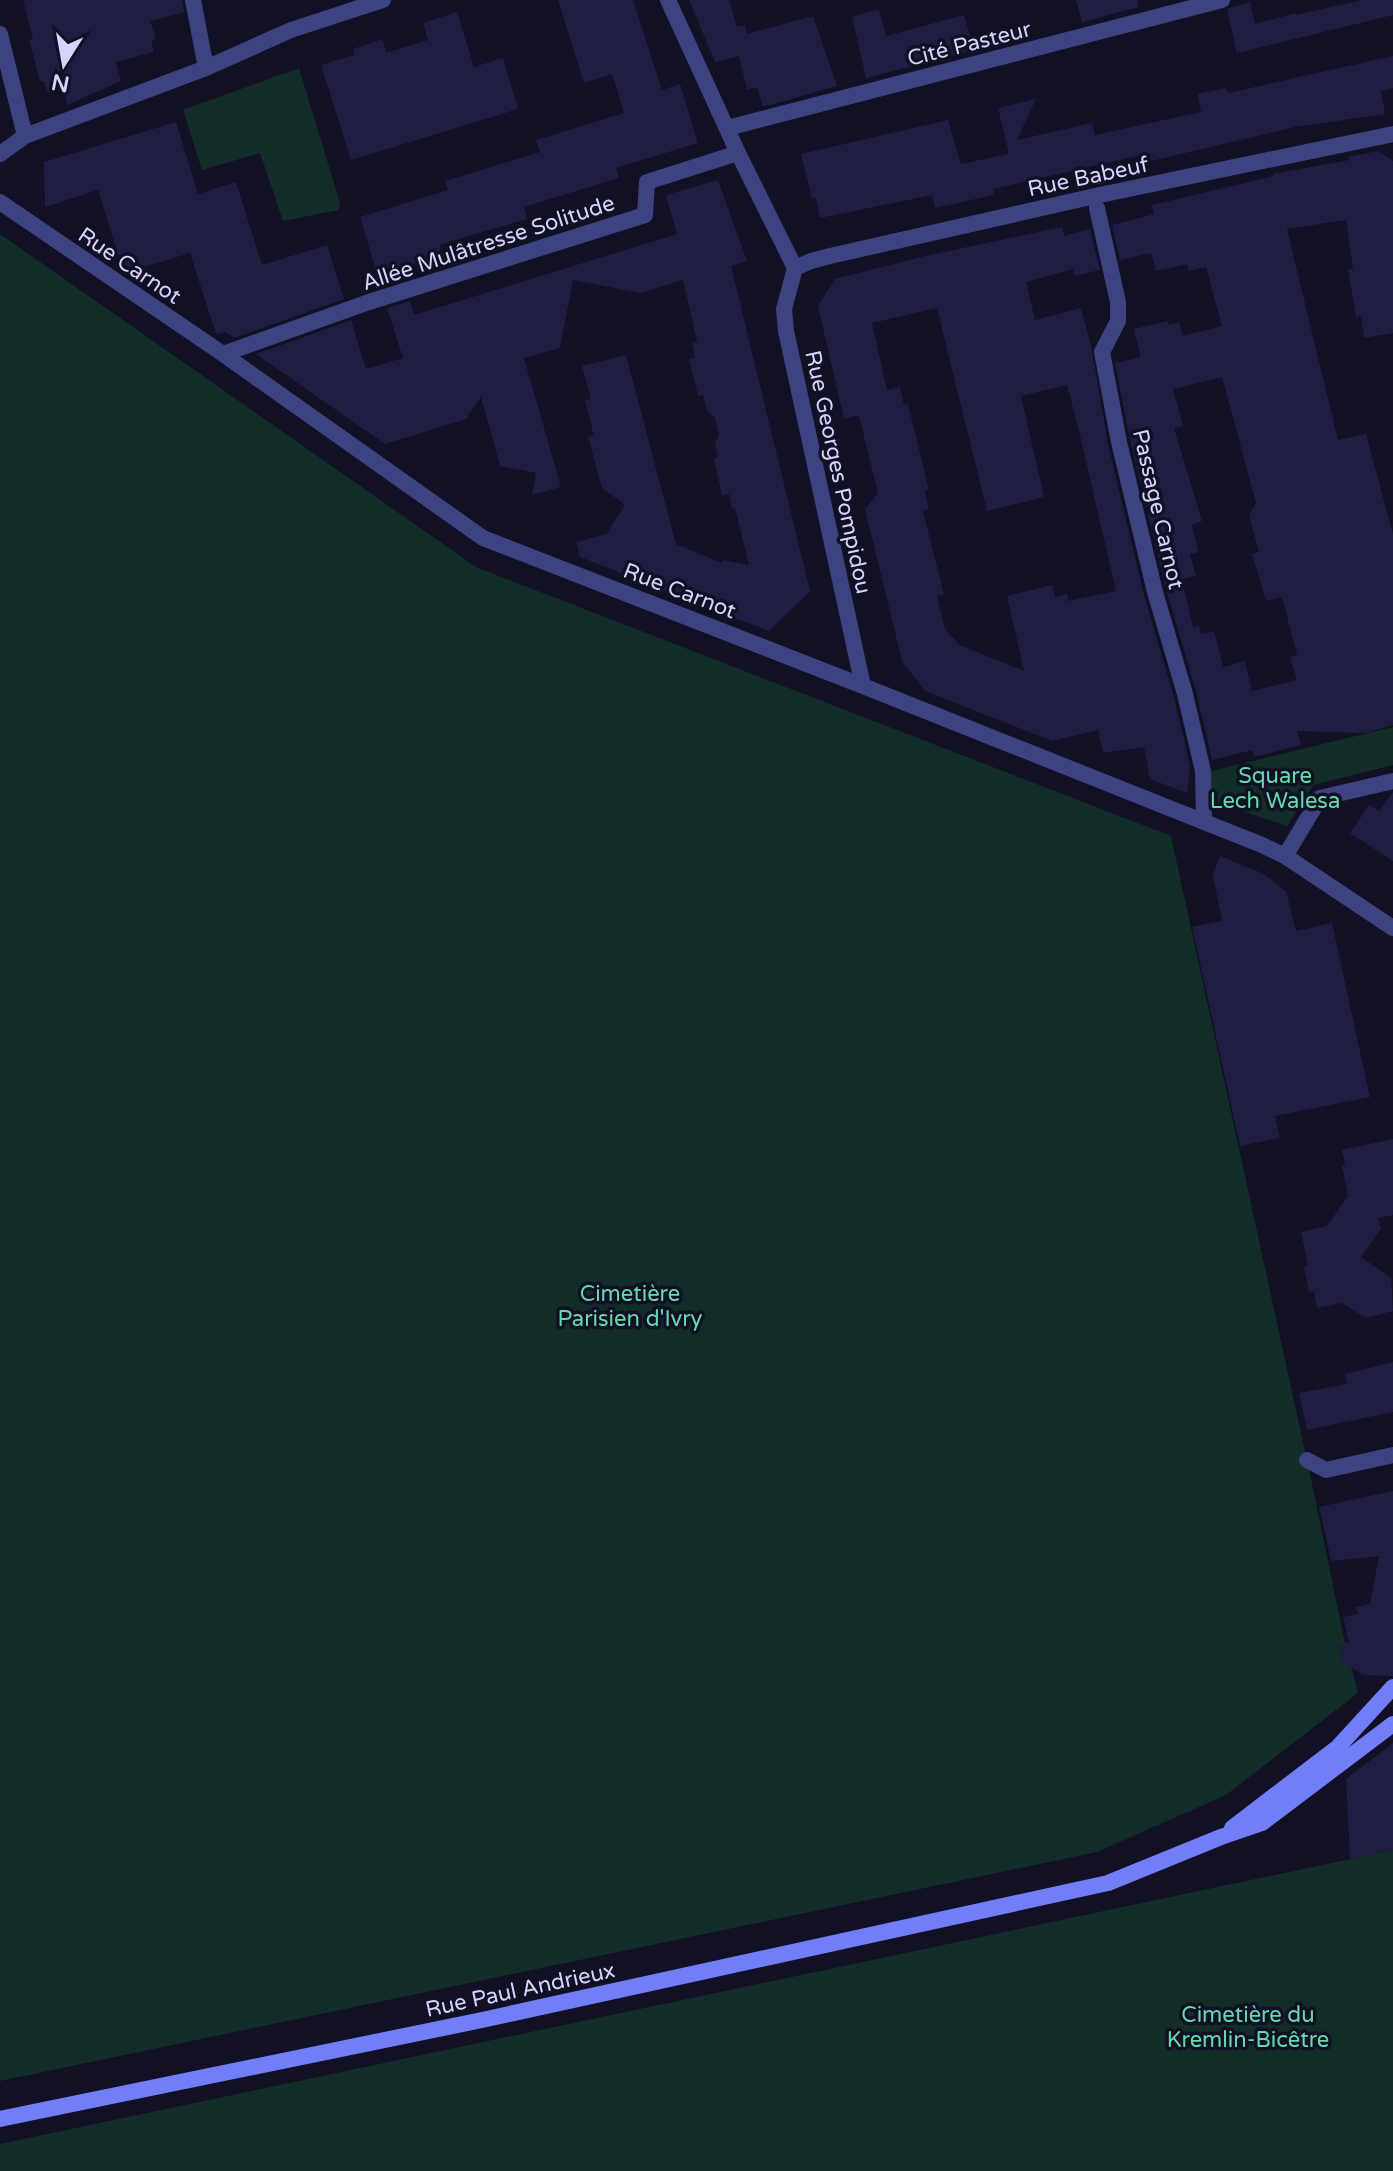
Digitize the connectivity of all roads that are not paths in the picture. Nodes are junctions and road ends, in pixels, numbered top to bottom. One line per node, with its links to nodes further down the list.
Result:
1 (193, 0): 6 (street)
2 (383, 0): 6 (street)
3 (668, 0): 7 (street)
4 (1222, 0): 7 (street, Cité Pasteur)
5 (0, 34): 9 (street)
6 (206, 68): 9 (street)
7 (727, 128): 10 (street)
8 (1393, 134): 14 (street, Rue Babeuf)
9 (25, 136): 11 (street)
10 (738, 153): 14 (street); 15 (street, Allée Mulâtresse Solitude)
11 (0, 154)
12 (0, 202): 15 (street, Rue Carnot)
13 (1097, 208): 18 (street, Passage Carnot)
14 (795, 268): 16 (street, Rue Georges Pompidou)
15 (223, 354): 16 (street, Rue Carnot)
16 (863, 686): 18 (street, Rue Carnot)
17 (1393, 781): 19 (street)
18 (1204, 822): 19 (street, Rue Carnot)
19 (1285, 856): 20 (street, Rue Carnot)
20 (1393, 928)
21 (1393, 1455): 22 (street)
22 (1307, 1460)
23 (1393, 1687): 25 (main road)
24 (1393, 1724): 25 (main road)
25 (1221, 1837): 26 (main road, Rue Paul Andrieux)
26 (0, 2119)

